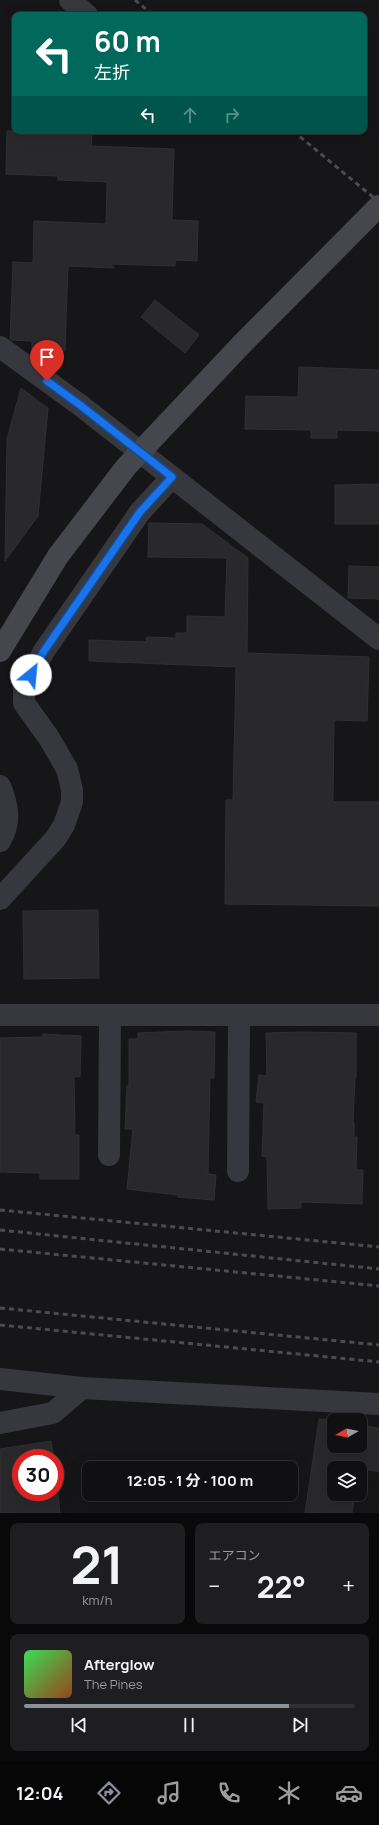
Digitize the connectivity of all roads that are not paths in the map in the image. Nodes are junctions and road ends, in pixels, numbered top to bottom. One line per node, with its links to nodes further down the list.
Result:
1 (70, 0): 2 (street)
2 (84, 12)
3 (379, 206): 7 (street, bridge)
4 (0, 347): 5 (street)
5 (172, 477): 6 (street); 10 (street)
6 (379, 639)
7 (0, 650)
8 (0, 786): 9 (street)
9 (0, 841)
10 (0, 899)
11 (0, 1015): 12 (street)
12 (110, 1015): 14 (street); 15 (street)
13 (379, 1015): 14 (street)
14 (239, 1016): 16 (street)
15 (109, 1155)
16 (238, 1171)
17 (0, 1379): 18 (street)
18 (82, 1388): 19 (street); 20 (street)
19 (379, 1404)
20 (0, 1423)

